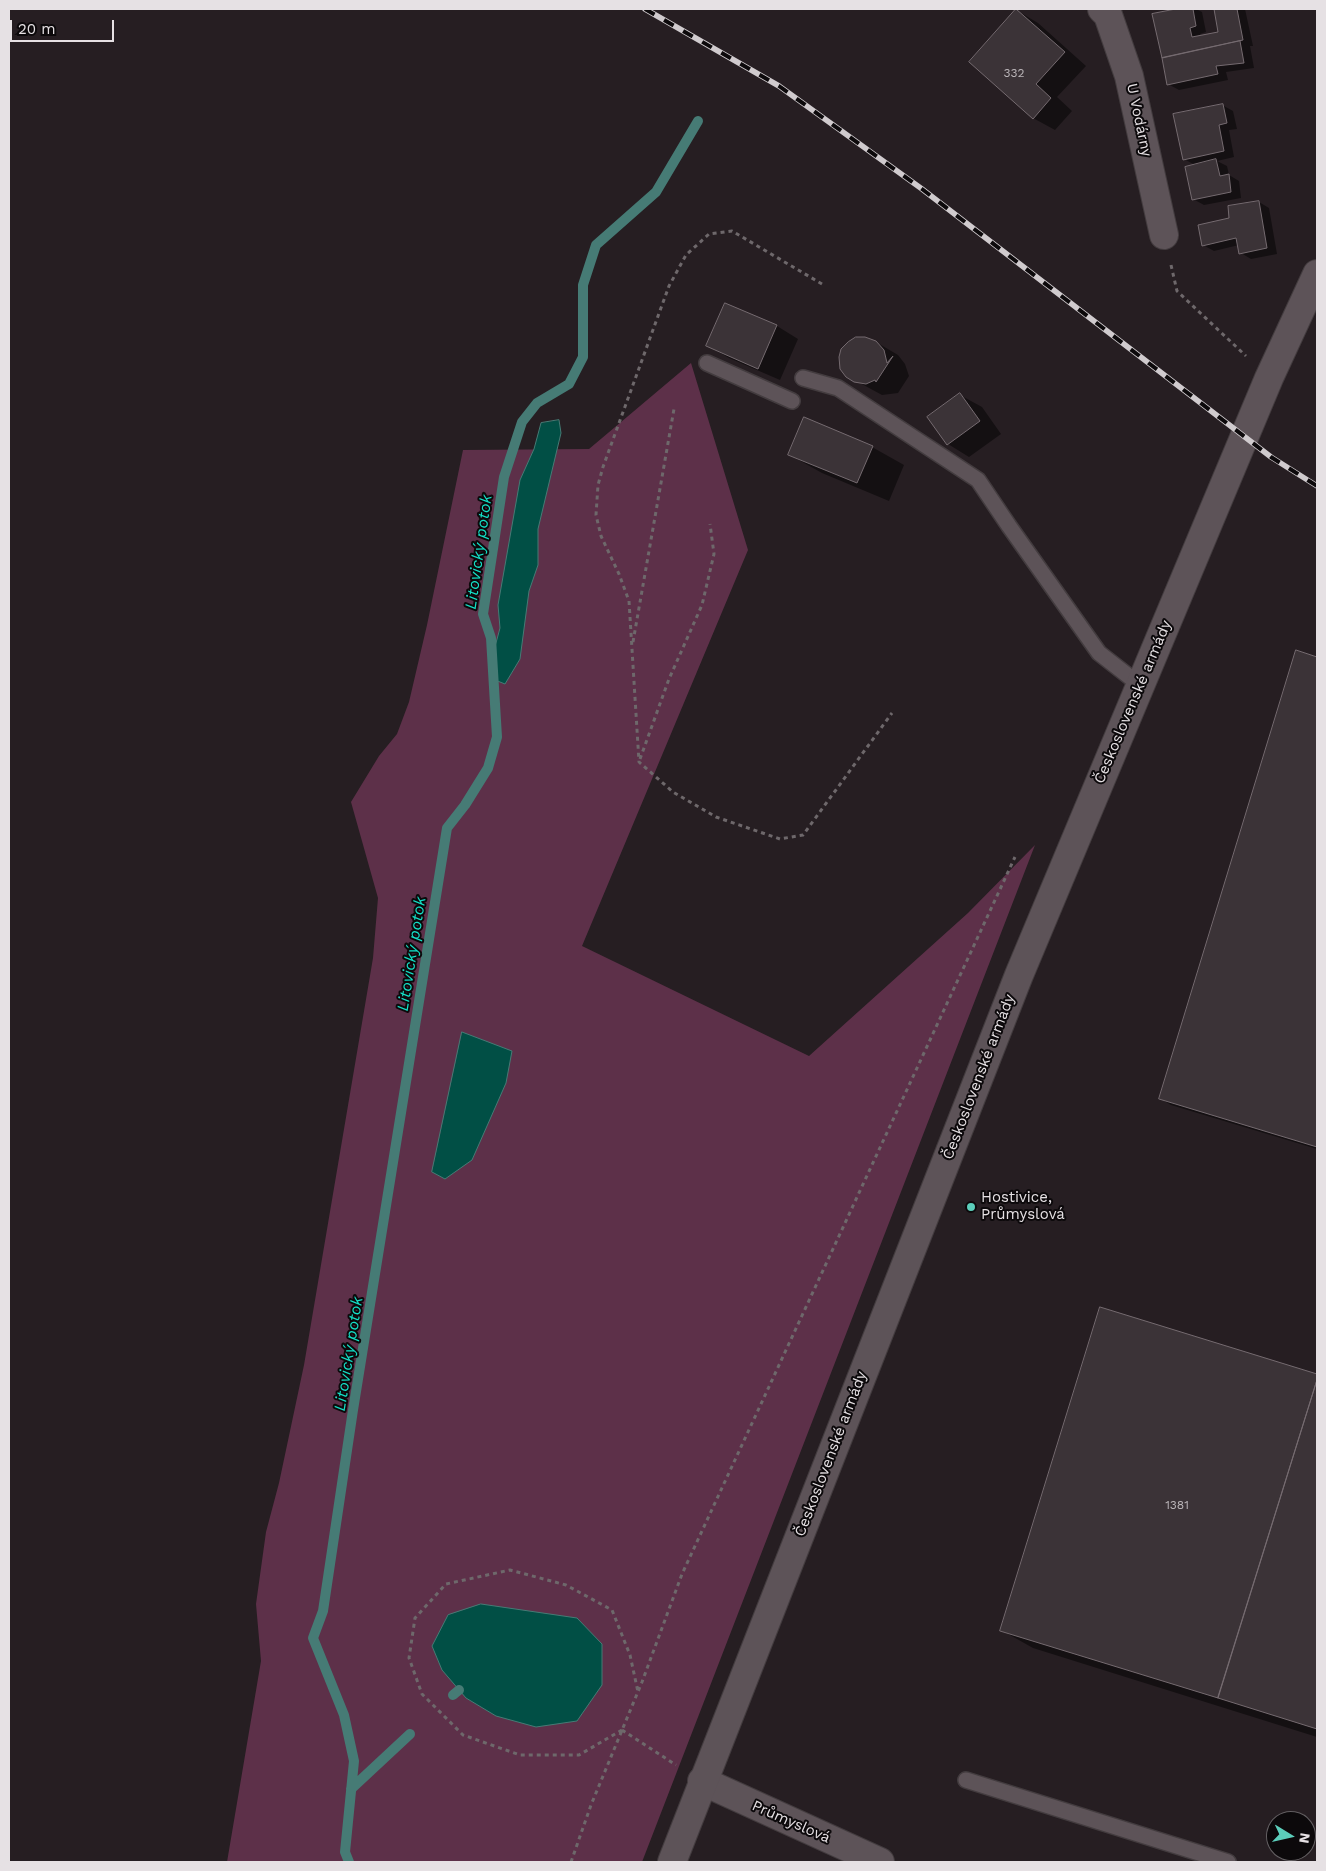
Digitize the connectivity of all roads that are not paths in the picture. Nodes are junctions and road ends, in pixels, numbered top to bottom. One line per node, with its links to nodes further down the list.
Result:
1 (1102, 9): 2 (main road, U Vodárny)
2 (1164, 235)
3 (1317, 274): 7 (main road, Československé armády)
4 (707, 363): 6 (lane)
5 (803, 378): 7 (lane)
6 (792, 401)
7 (1140, 685): 9 (main road, Československé armády)
8 (966, 1780): 12 (lane)
9 (702, 1781): 10 (main road, Československé armády); 11 (main road, Průmyslová)
10 (672, 1862)
11 (880, 1862)
12 (1228, 1862)

